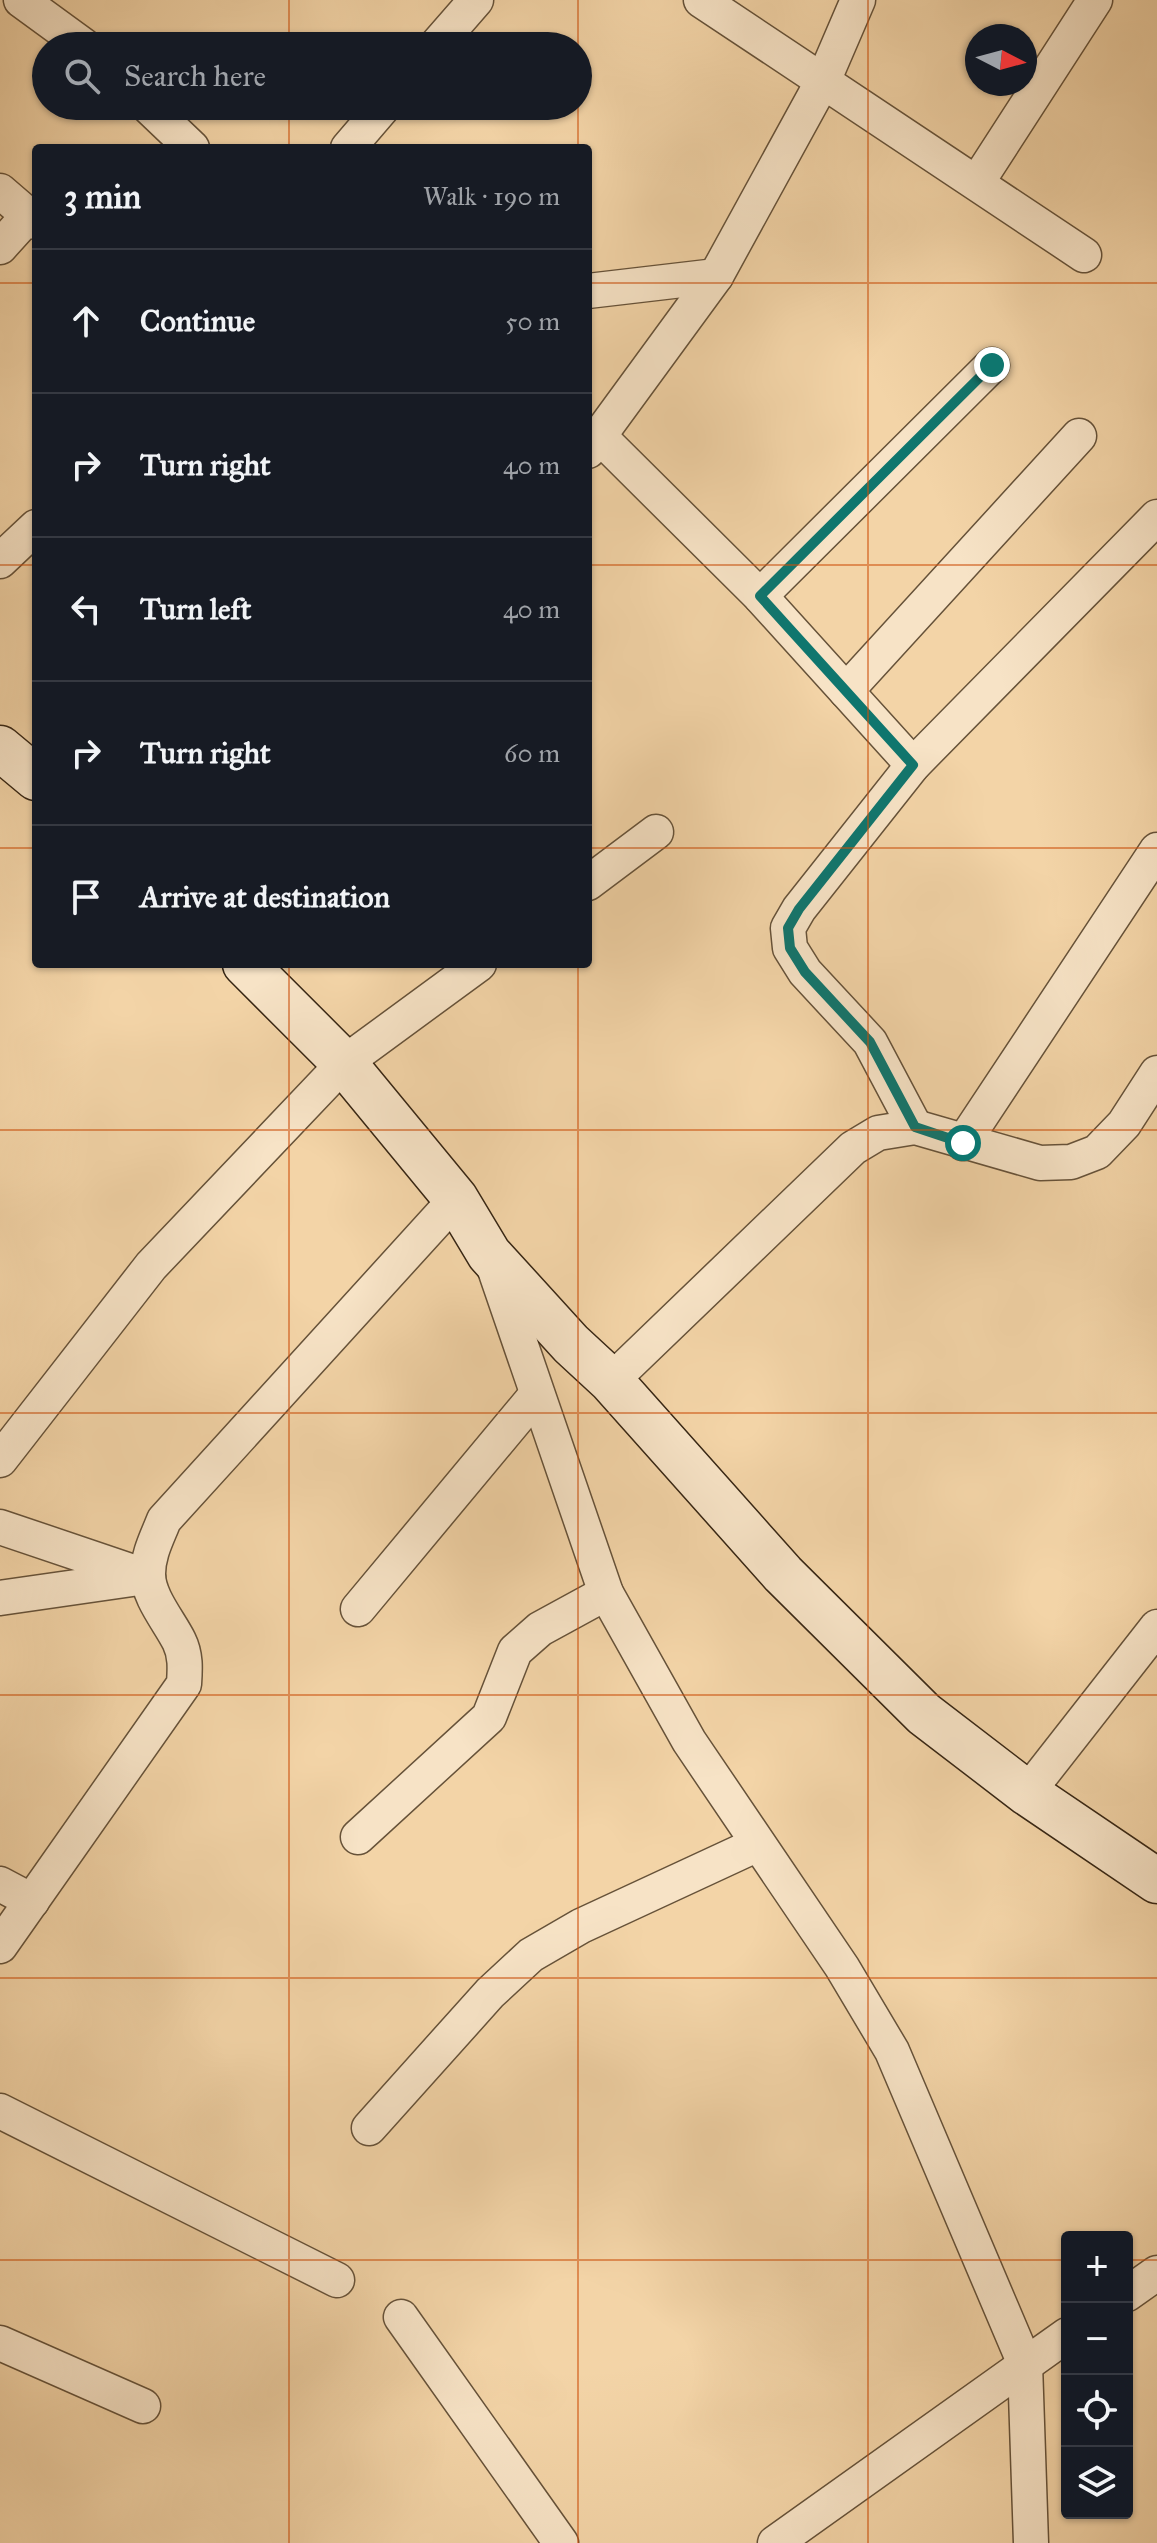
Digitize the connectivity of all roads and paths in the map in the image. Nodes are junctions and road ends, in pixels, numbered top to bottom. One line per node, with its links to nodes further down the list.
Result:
1 (21, 0): 6 (street)
2 (476, 0): 7 (street)
3 (701, 0): 8 (street)
4 (858, 0): 8 (street)
5 (1095, 0): 13 (street)
6 (65, 32)
7 (448, 32)
8 (824, 79): 13 (street); 18 (street)
9 (163, 120): 11 (street)
10 (372, 120): 12 (street)
11 (188, 144)
12 (351, 144)
13 (978, 181): 17 (street)
14 (0, 191): 15 (street)
15 (32, 219): 16 (street)
16 (0, 247)
17 (1084, 255)
18 (716, 276): 19 (street); 22 (street)
19 (592, 291)
20 (992, 365): 26 (street)
21 (1079, 436): 27 (street)
22 (594, 444): 26 (street)
23 (1157, 517): 29 (street)
24 (32, 531): 25 (street)
25 (0, 561)
26 (760, 596): 27 (street)
27 (846, 691): 29 (street)
28 (0, 748): 30 (street)
29 (913, 765): 38 (street)
30 (32, 775)
31 (656, 832): 33 (street)
32 (1157, 850): 39 (street)
33 (592, 880)
34 (249, 968): 36 (street)
35 (474, 968): 36 (street)
36 (344, 1063): 40 (street); 44 (street)
37 (1157, 1073): 39 (street)
38 (915, 1127): 39 (street); 42 (street)
39 (963, 1143)
40 (456, 1199): 41 (street); 46 (street)
41 (489, 1254): 42 (street); 43 (street)
42 (611, 1381): 51 (street)
43 (537, 1394): 47 (street); 49 (street)
44 (0, 1460)
45 (0, 1527): 46 (street)
46 (148, 1577): 48 (street); 56 (street)
47 (606, 1593): 52 (street); 53 (street)
48 (0, 1598)
49 (358, 1609)
50 (1157, 1627): 51 (street)
51 (1027, 1793): 54 (street)
52 (358, 1837)
53 (758, 1844): 59 (street); 64 (street)
54 (1154, 1872)
55 (0, 1884): 56 (street)
56 (32, 1901): 57 (street)
57 (0, 1946)
58 (0, 2111): 60 (street)
59 (369, 2128)
60 (337, 2280)
61 (401, 2317): 66 (street)
62 (1061, 2339): 64 (street)
63 (0, 2343): 65 (street)
64 (1025, 2364): 67 (street); 68 (street)
65 (143, 2406)
66 (561, 2543)
67 (775, 2543)
68 (1031, 2543)

